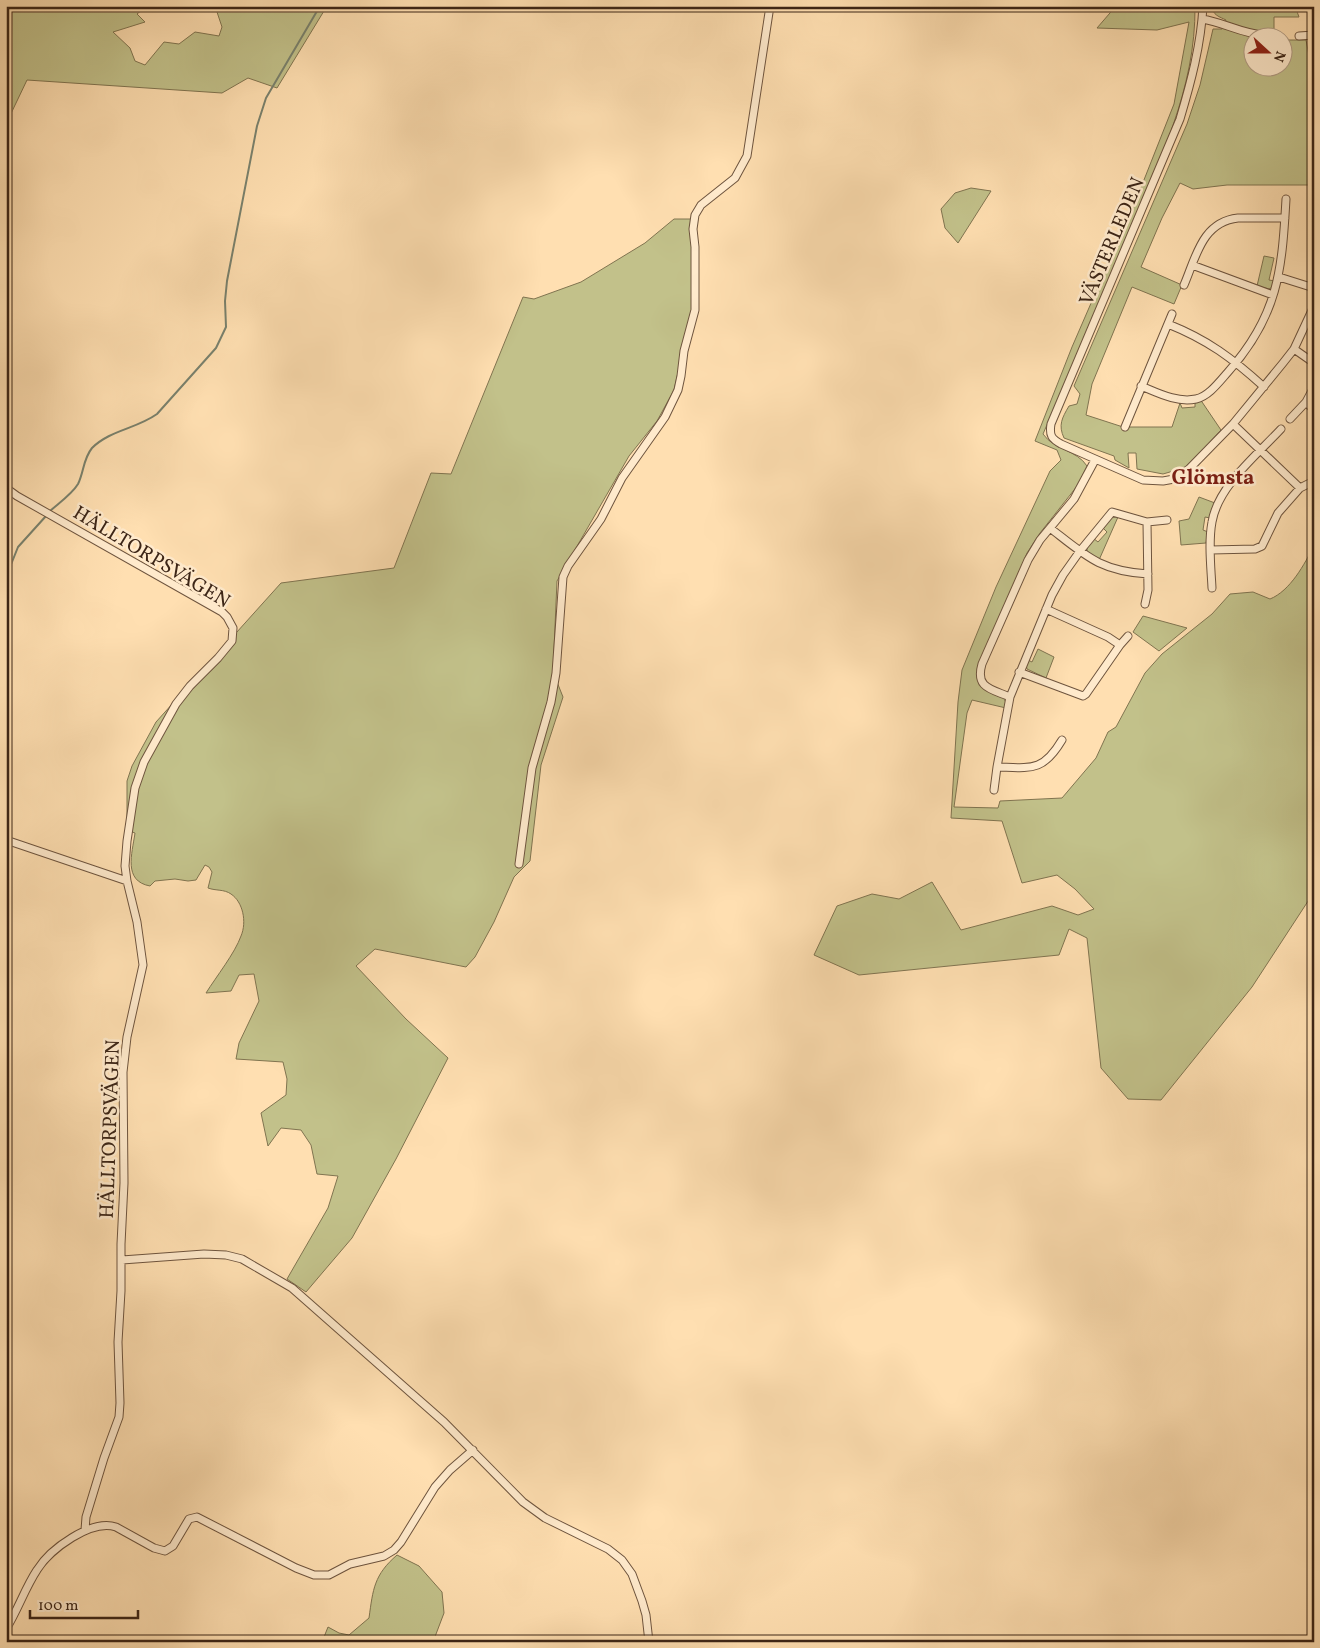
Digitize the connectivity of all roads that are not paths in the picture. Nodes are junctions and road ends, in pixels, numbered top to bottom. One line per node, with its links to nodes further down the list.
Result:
1 (770, 6): 51 (street)
2 (1203, 6): 3 (street, VÄSTERLEDEN)
3 (1202, 19): 4 (street); 30 (street, VÄSTERLEDEN)
4 (1242, 32)
5 (1314, 35): 6 (street)
6 (1299, 36)
7 (1286, 199): 8 (street)
8 (1285, 218): 9 (street); 10 (street)
9 (1192, 265): 11 (street); 13 (street)
10 (1279, 278): 12 (street); 13 (street)
11 (1184, 285)
12 (1314, 288)
13 (1273, 295): 18 (street)
14 (1314, 306): 17 (street)
15 (1172, 314): 16 (street)
16 (1168, 324): 18 (street); 20 (street)
17 (1294, 349): 19 (street); 21 (street)
18 (1237, 362): 20 (street); 21 (street)
19 (1314, 363)
20 (1141, 386): 27 (street)
21 (1264, 387): 26 (street)
22 (1314, 387): 23 (street)
23 (1306, 402): 24 (street); 25 (street)
24 (1314, 410)
25 (1290, 419)
26 (1233, 424): 29 (street); 30 (street)
27 (1125, 427)
28 (1281, 429): 29 (street)
29 (1261, 451): 33 (street); 37 (street)
30 (1095, 460): 36 (street)
31 (1314, 481): 33 (street)
32 (6, 488): 52 (street, HÄLLTORPSVÄGEN)
33 (1300, 488): 37 (street)
34 (1167, 520): 35 (street)
35 (1146, 522): 38 (street); 39 (street)
36 (1050, 528): 38 (street); 46 (street)
37 (1211, 550): 40 (street)
38 (1080, 551): 39 (street); 42 (street)
39 (1148, 574): 41 (street)
40 (1212, 588)
41 (1145, 604)
42 (1046, 609): 44 (street); 45 (street)
43 (1128, 636): 44 (street)
44 (1120, 644): 45 (street)
45 (1020, 672): 46 (street)
46 (1010, 697): 48 (street)
47 (1062, 740): 48 (street)
48 (998, 767): 49 (street)
49 (994, 790)
50 (6, 840): 52 (street)
51 (519, 864)
52 (127, 881): 53 (street, HÄLLTORPSVÄGEN)
53 (122, 1260): 54 (street); 55 (street, HÄLLTORPSVÄGEN)
54 (473, 1450): 55 (street); 57 (street)
55 (85, 1530): 56 (street)
56 (6, 1629)
57 (649, 1642)

